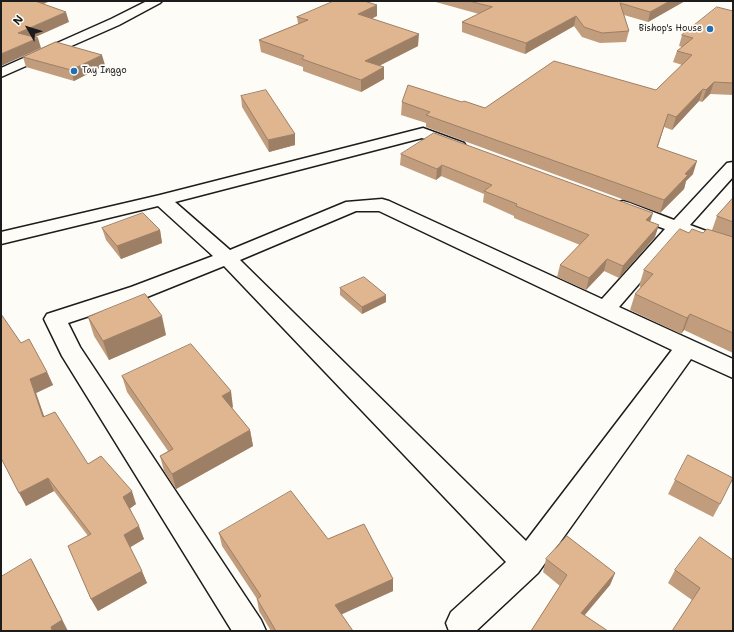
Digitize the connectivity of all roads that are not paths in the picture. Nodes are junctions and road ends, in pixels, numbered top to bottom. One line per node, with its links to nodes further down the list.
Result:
1 (156, 1): 2 (street)
2 (1, 73)
3 (476, 152): 5 (street)
4 (733, 167): 7 (street)
5 (162, 200): 8 (street); 10 (street)
6 (610, 202): 7 (street)
7 (678, 227): 9 (street); 11 (street)
8 (1, 238)
9 (733, 248)
10 (227, 258): 11 (street); 14 (street); 16 (street)
11 (605, 309): 12 (street)
12 (687, 347): 13 (street); 14 (street)
13 (733, 369)
14 (527, 563): 15 (street)
15 (461, 628)
16 (250, 631)

